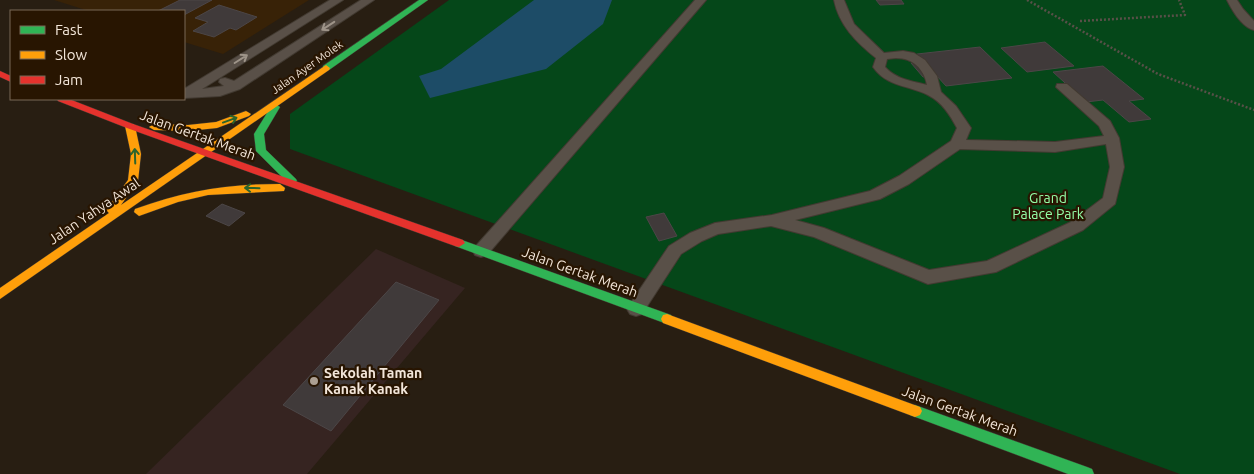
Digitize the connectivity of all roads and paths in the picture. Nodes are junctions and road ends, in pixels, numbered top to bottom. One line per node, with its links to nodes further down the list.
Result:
1 (338, 0): 12 (lane, one-way to 1)
2 (369, 0): 13 (lane, one-way to 13)
3 (424, 0): 17 (main road, Jalan Ayer Molek)
4 (702, 0): 26 (lane)
5 (839, 0): 11 (lane)
6 (1027, 0): 18 (path)
7 (1179, 0): 9 (path)
8 (1232, 0): 10 (lane)
9 (1080, 21)
10 (1254, 27)
11 (882, 57): 15 (lane); 15 (lane)
12 (212, 78): 13 (lane); 13 (lane)
13 (235, 86)
14 (1062, 87): 20 (lane)
15 (935, 93): 21 (lane)
16 (64, 100): 19 (main road, Jalan Gertak Merah)
17 (277, 103): 19 (main road, one-way to 17); 22 (main road, Jalan Ayer Molek); 23 (main road)
18 (1254, 110)
19 (130, 126): 22 (main road, Jalan Gertak Merah); 25 (main road, one-way to 19)
20 (1112, 138): 21 (lane); 24 (lane)
21 (957, 144): 24 (lane)
22 (205, 153): 23 (main road, Jalan Gertak Merah); 25 (main road, Jalan Yahya Awal)
23 (300, 188): 25 (main road, one-way to 25); 26 (main road, Jalan Gertak Merah)
24 (771, 220): 28 (lane)
25 (98, 228): 27 (main road, Jalan Yahya Awal)
26 (481, 251): 28 (main road, Jalan Gertak Merah)
27 (0, 294)
28 (636, 309): 29 (main road, Jalan Gertak Merah)
29 (1087, 474)

